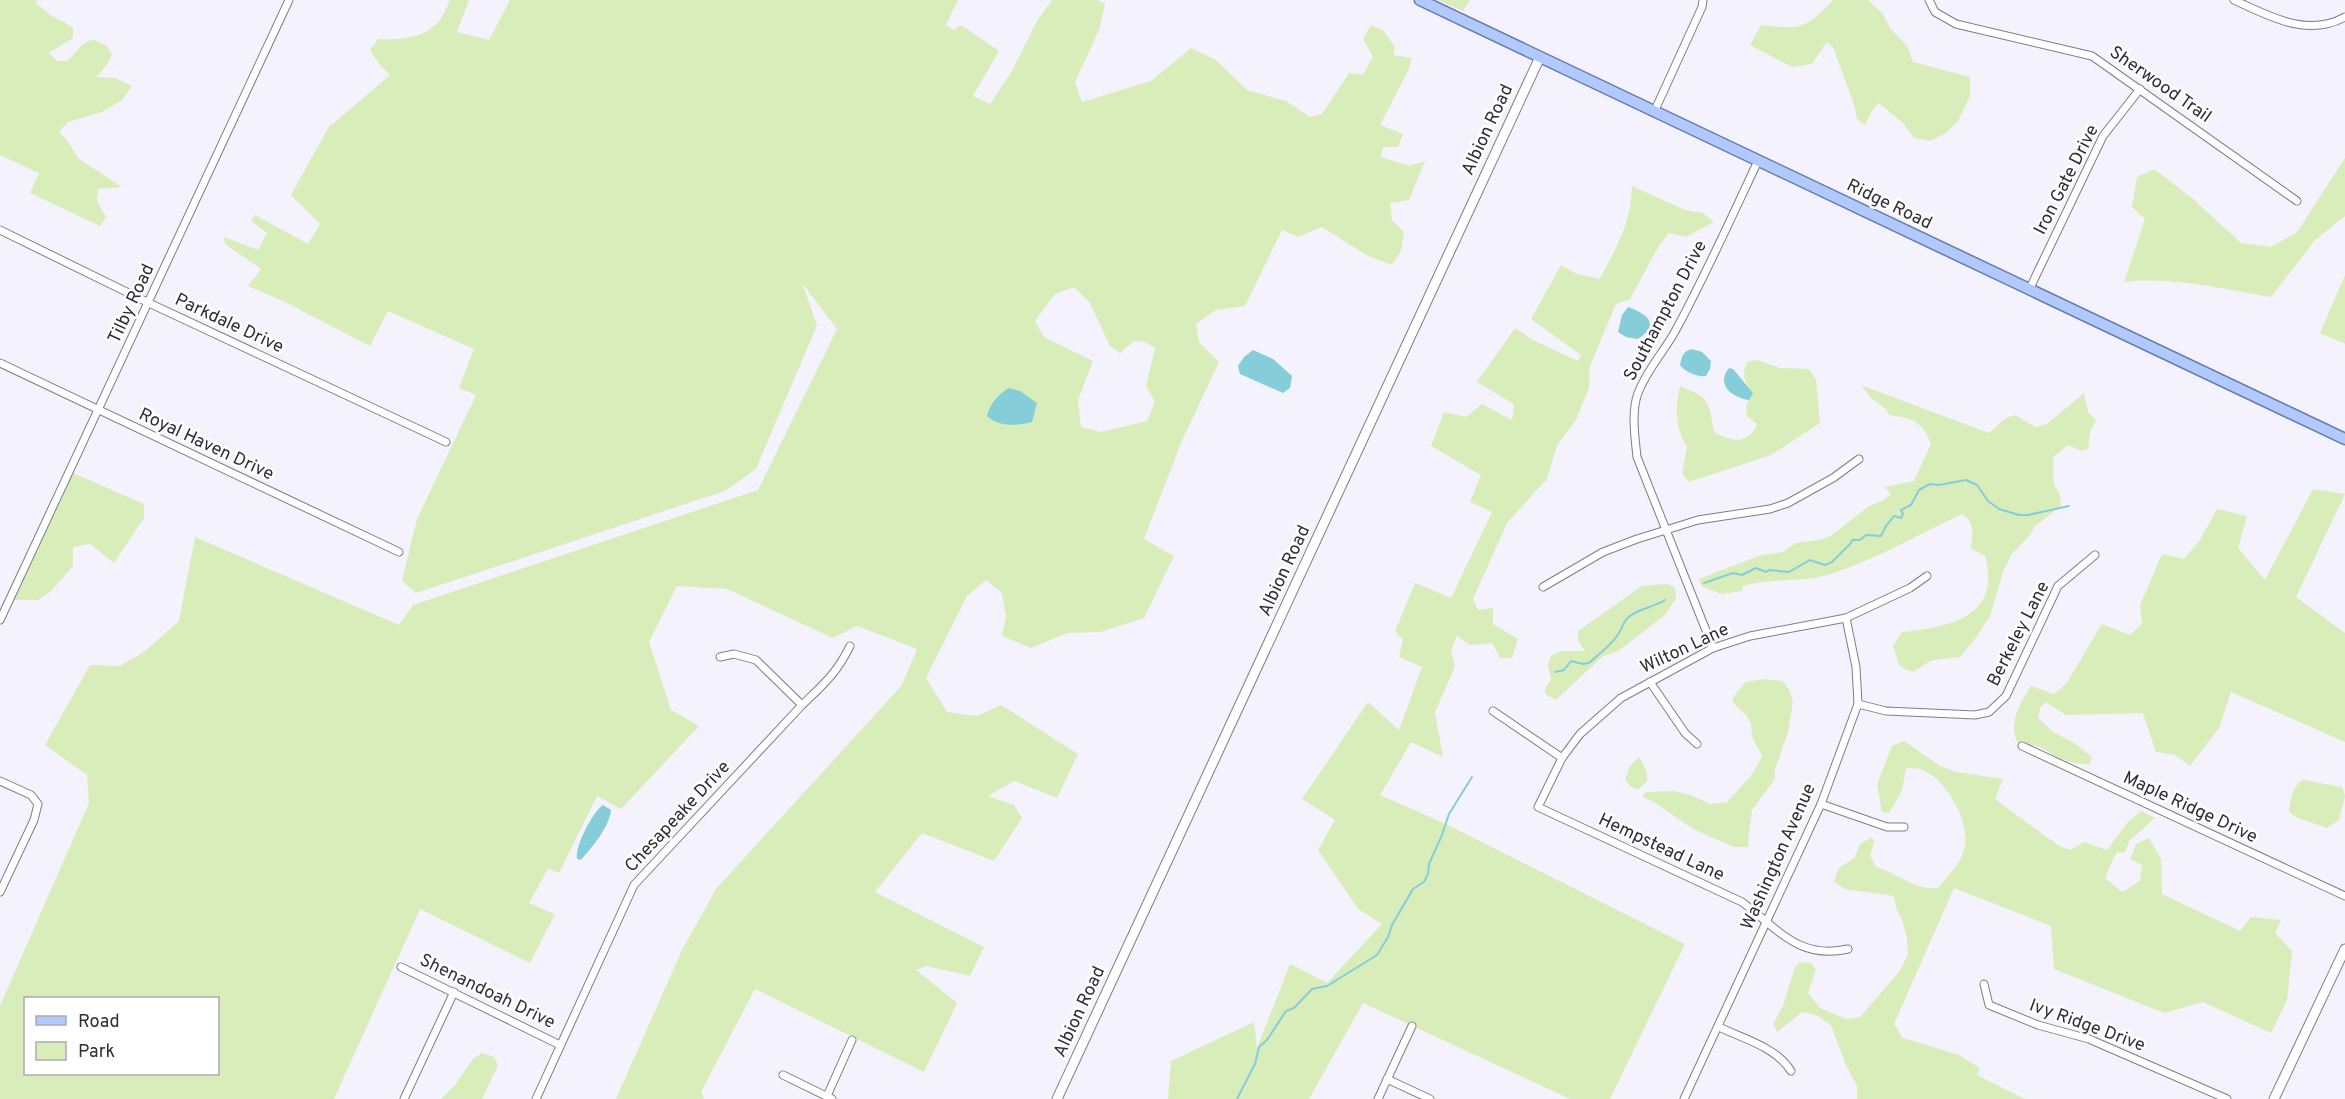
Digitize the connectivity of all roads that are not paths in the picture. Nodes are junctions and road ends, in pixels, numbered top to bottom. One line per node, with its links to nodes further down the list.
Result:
1 (289, 0): 14 (street, Tilby Road)
2 (1420, 0): 7 (main road, Ridge Road)
3 (1703, 0): 9 (street)
4 (1929, 0): 8 (street, Sherwood Trail)
5 (2234, 0): 6 (street)
6 (2345, 17)
7 (1540, 57): 9 (main road, Ridge Road); 59 (street, Albion Road)
8 (2140, 88): 11 (street, Sherwood Trail); 13 (street, Iron Gate Drive)
9 (1654, 110): 10 (main road, Ridge Road)
10 (1758, 161): 13 (main road, Ridge Road); 20 (street, Southampton Drive)
11 (2297, 201)
12 (0, 230): 14 (street, Parkdale Drive)
13 (2029, 290): 17 (main road, Ridge Road)
14 (149, 303): 16 (street, Tilby Road); 18 (street, Parkdale Drive)
15 (0, 363): 16 (street, Royal Haven Drive)
16 (99, 411): 21 (street, Royal Haven Drive); 26 (street, Tilby Road)
17 (2345, 439)
18 (446, 442)
19 (1859, 459): 20 (street)
20 (1666, 531): 24 (street); 28 (street, Southampton Drive)
21 (399, 552)
22 (2095, 555): 31 (street, Berkeley Lane)
23 (1927, 576): 25 (street, Wilton Lane)
24 (1543, 587)
25 (1846, 618): 28 (street, Wilton Lane); 31 (street, Washington Avenue)
26 (0, 620)
27 (850, 646): 32 (street, Chesapeake Drive)
28 (1713, 648): 30 (street, Wilton Lane)
29 (720, 657): 32 (street)
30 (1650, 682): 34 (street); 36 (street, Wilton Lane)
31 (1858, 704): 38 (street, Washington Avenue)
32 (802, 705): 52 (street, Chesapeake Drive)
33 (1492, 711): 36 (street)
34 (1697, 744)
35 (2022, 746): 42 (street, Maple Ridge Drive)
36 (1562, 758): 39 (street, Wilton Lane)
37 (0, 781): 41 (street)
38 (1821, 804): 40 (street); 43 (street, Washington Avenue)
39 (1538, 807): 43 (street, Hempstead Lane)
40 (1904, 827)
41 (0, 892)
42 (2345, 896)
43 (1768, 922): 44 (street, Hempstead Lane); 50 (street, Washington Avenue)
44 (1848, 949)
45 (2345, 949): 64 (street)
46 (400, 967): 48 (street, Shenandoah Drive)
47 (1984, 984): 63 (street, Ivy Ridge Drive)
48 (453, 992): 52 (street, Shenandoah Drive); 57 (street)
49 (1412, 1026): 55 (street)
50 (1719, 1028): 53 (street); 62 (street, Washington Avenue)
51 (852, 1040): 56 (street)
52 (560, 1045): 58 (street, Chesapeake Drive)
53 (1791, 1071)
54 (783, 1075): 56 (street)
55 (1387, 1079): 60 (street); 61 (street)
56 (830, 1097)
57 (404, 1099)
58 (536, 1099)
59 (1057, 1099)
60 (1378, 1099)
61 (1430, 1099)
62 (1684, 1099)
63 (2227, 1099)
64 (2274, 1099)

